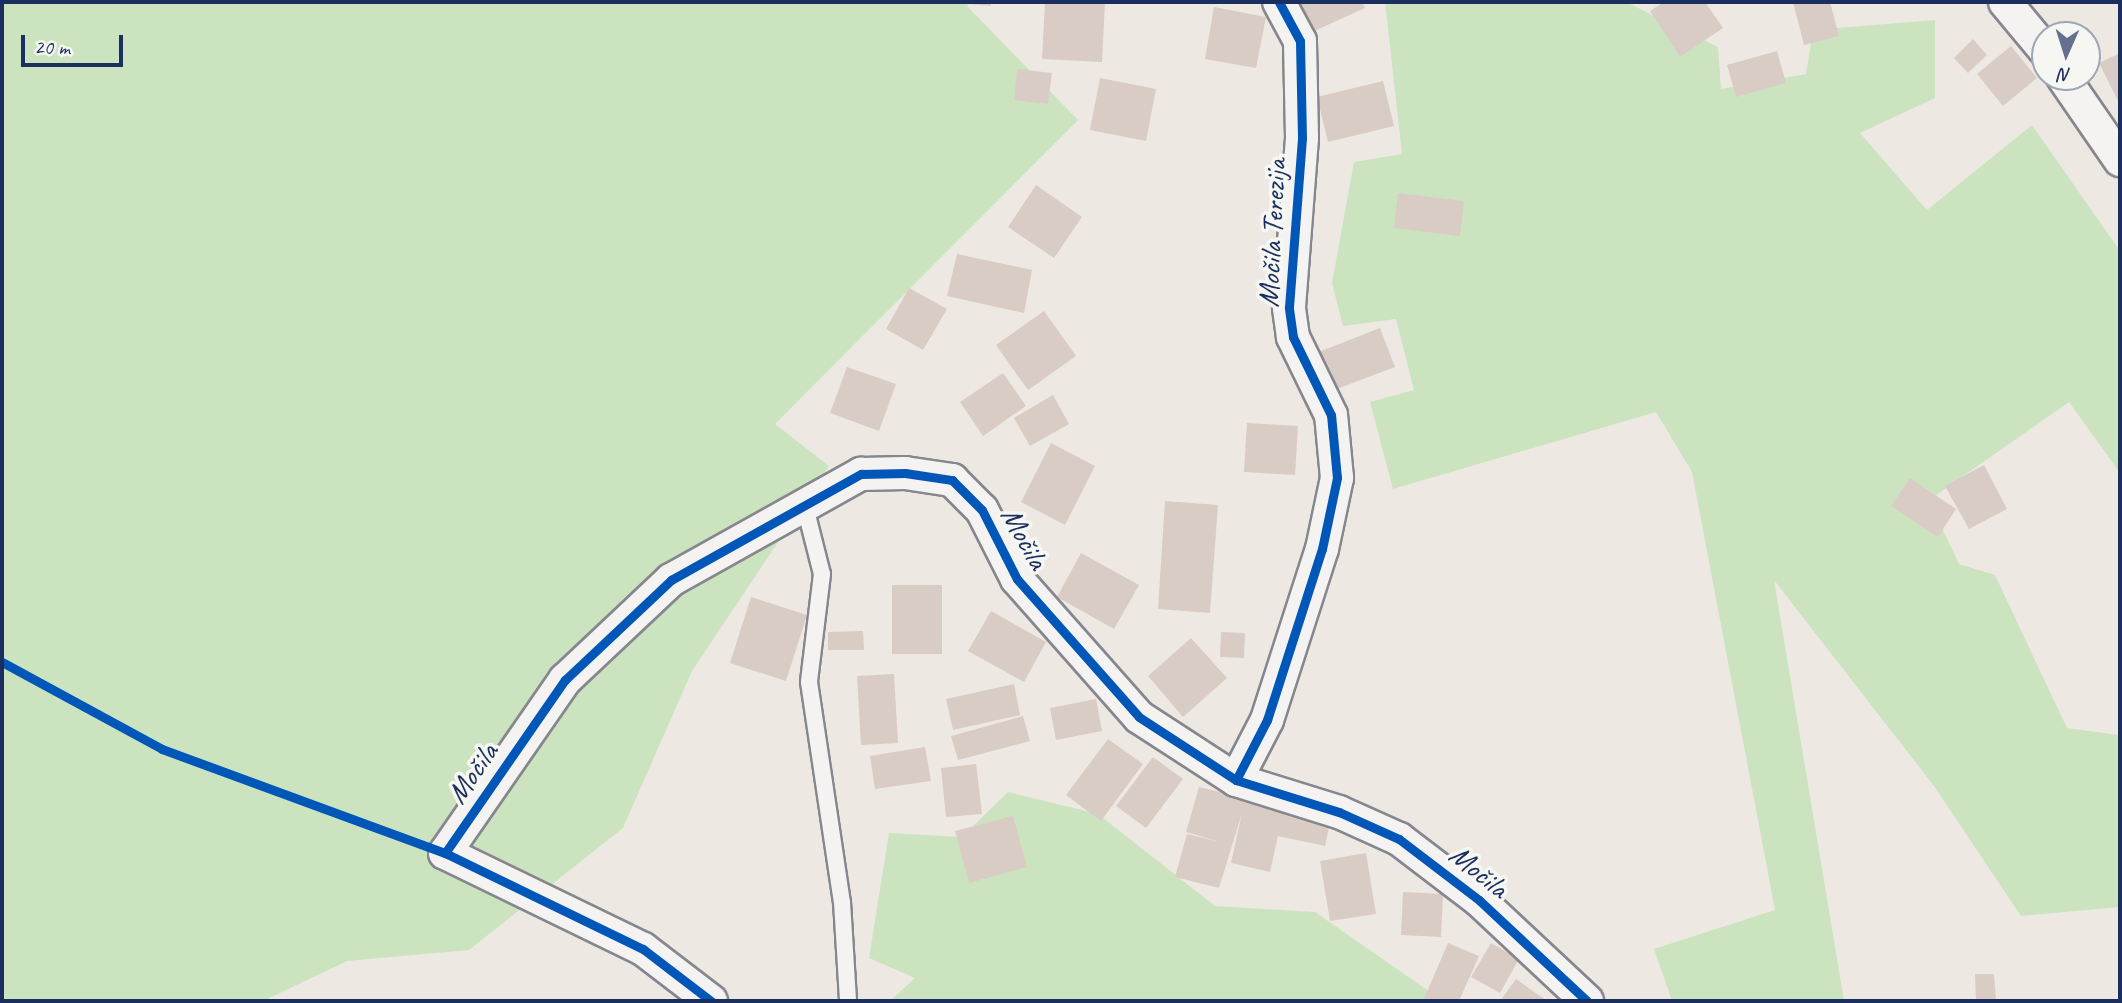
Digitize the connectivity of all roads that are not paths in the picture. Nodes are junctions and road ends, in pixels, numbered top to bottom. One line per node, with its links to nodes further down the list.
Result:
1 (1279, 2): 7 (street, Močila Terezija)
2 (2005, 2): 3 (street)
3 (2031, 33)
4 (2073, 91): 5 (street)
5 (2120, 160)
6 (805, 506): 7 (street, Močila); 8 (street, Močila); 9 (lane)
7 (1236, 780): 10 (street, Močila)
8 (712, 1001)
9 (848, 1001)
10 (1587, 1001)

